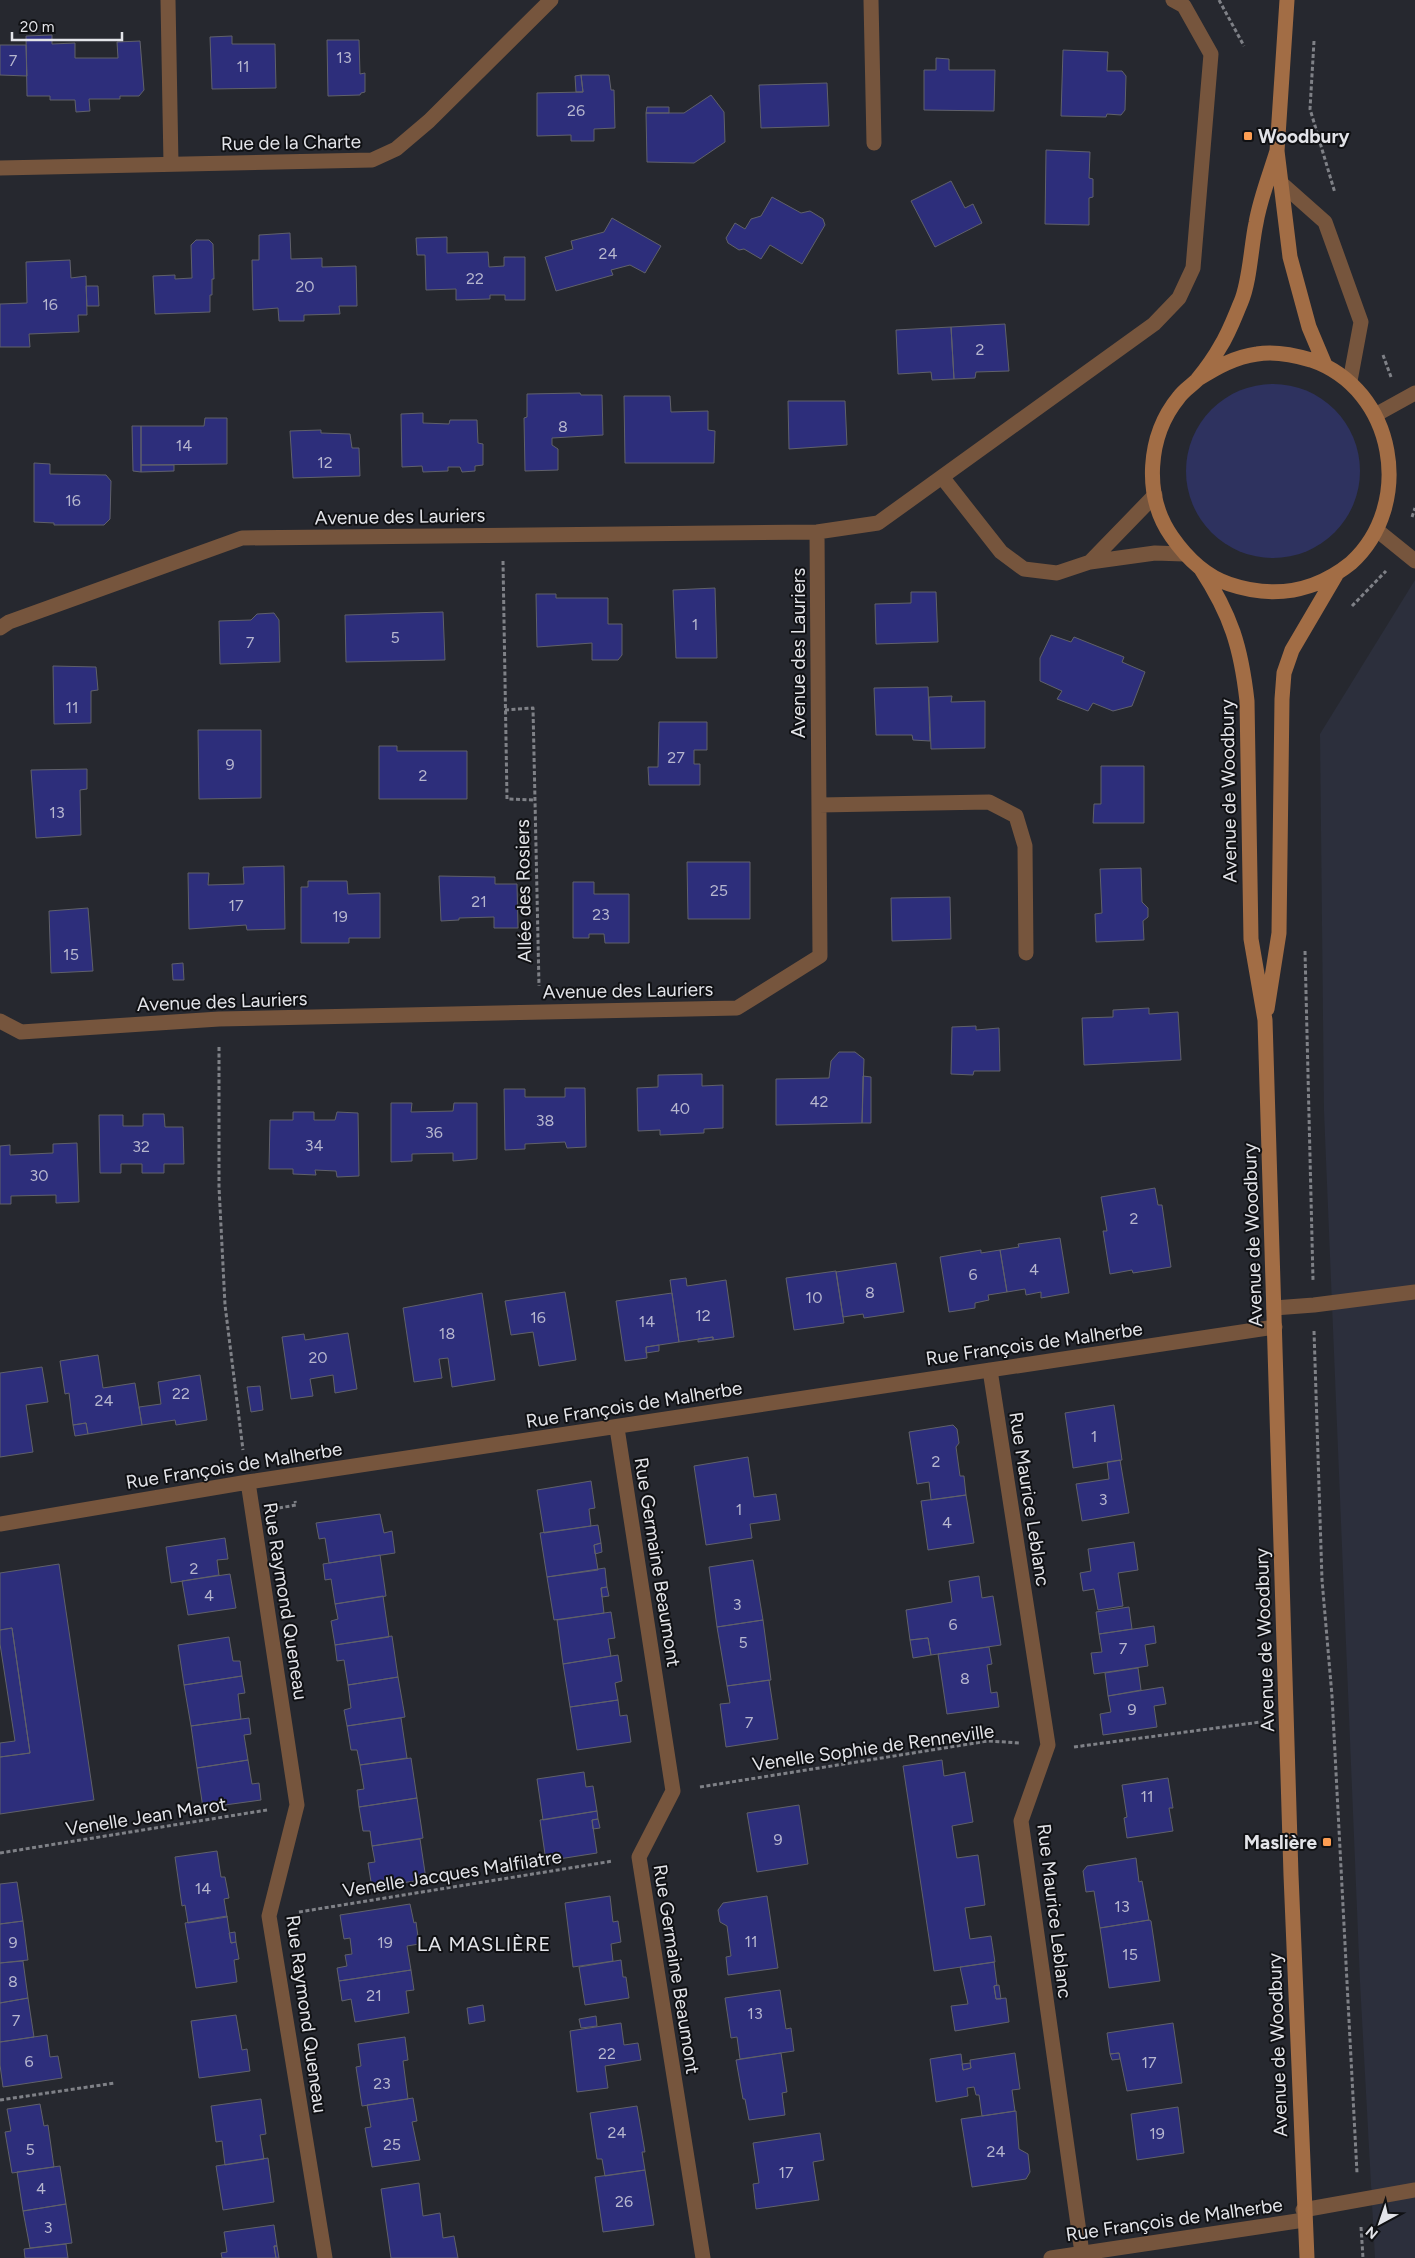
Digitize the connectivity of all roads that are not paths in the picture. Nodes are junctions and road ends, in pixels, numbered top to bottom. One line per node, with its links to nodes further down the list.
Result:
1 (168, 0): 8 (street)
2 (551, 0): 8 (street, Rue de la Charte)
3 (871, 0): 6 (street)
4 (1173, 0): 16 (street, Avenue des Lauriers)
5 (1287, 0): 7 (street, Avenue de Woodbury)
6 (874, 143)
7 (1277, 151): 10 (street, Avenue de Woodbury); 12 (street, Avenue de Woodbury)
8 (171, 164): 9 (street, Rue de la Charte)
9 (0, 168)
10 (1281, 183): 11 (street, Avenue de Woodbury); 13 (street)
11 (1325, 365): 12 (street, Avenue de Woodbury); 13 (street, Avenue de Woodbury)
12 (1198, 379): 17 (street, Avenue de Woodbury)
13 (1350, 381): 15 (street, Avenue de Woodbury)
14 (1415, 393): 15 (street)
15 (1377, 414): 18 (street, Avenue de Woodbury)
16 (942, 477): 19 (street, Avenue des Lauriers); 22 (street)
17 (1154, 495): 20 (street, Avenue de Woodbury); 22 (street)
18 (1378, 531): 21 (street); 24 (street, Avenue de Woodbury)
19 (817, 532): 25 (street, Avenue des Lauriers); 26 (street, Avenue des Lauriers)
20 (1184, 554): 22 (street); 23 (street, Avenue de Woodbury)
21 (1415, 561)
22 (1090, 562)
23 (1201, 569): 24 (street, Avenue de Woodbury); 28 (street, Avenue de Woodbury)
24 (1336, 575): 28 (street, Avenue de Woodbury)
25 (0, 628)
26 (819, 805): 27 (street); 29 (street, Avenue des Lauriers)
27 (1026, 953)
28 (1265, 1020): 31 (street, Avenue de Woodbury)
29 (0, 1022)
30 (1415, 1292): 31 (street)
31 (1274, 1308): 32 (street, Avenue de Woodbury)
32 (1275, 1327): 33 (street, Rue François de Malherbe); 38 (street, Avenue de Woodbury)
33 (990, 1370): 34 (street, Rue François de Malherbe); 39 (street, Rue Maurice Leblanc)
34 (617, 1428): 35 (street, Rue François de Malherbe); 42 (street, Rue Germaine Beaumont)
35 (248, 1482): 36 (street, Rue François de Malherbe); 41 (street, Rue Raymond Queneau)
36 (0, 1524)
37 (1415, 2190): 38 (street, Rue François de Malherbe)
38 (1304, 2215): 40 (street, Rue François de Malherbe); 44 (street, Avenue de Woodbury)
39 (1082, 2253): 40 (street, Rue François de Malherbe); 43 (street, Rue François de Malherbe)
40 (1102, 2254)
41 (324, 2258)
42 (703, 2258)
43 (1051, 2258)
44 (1307, 2258)

